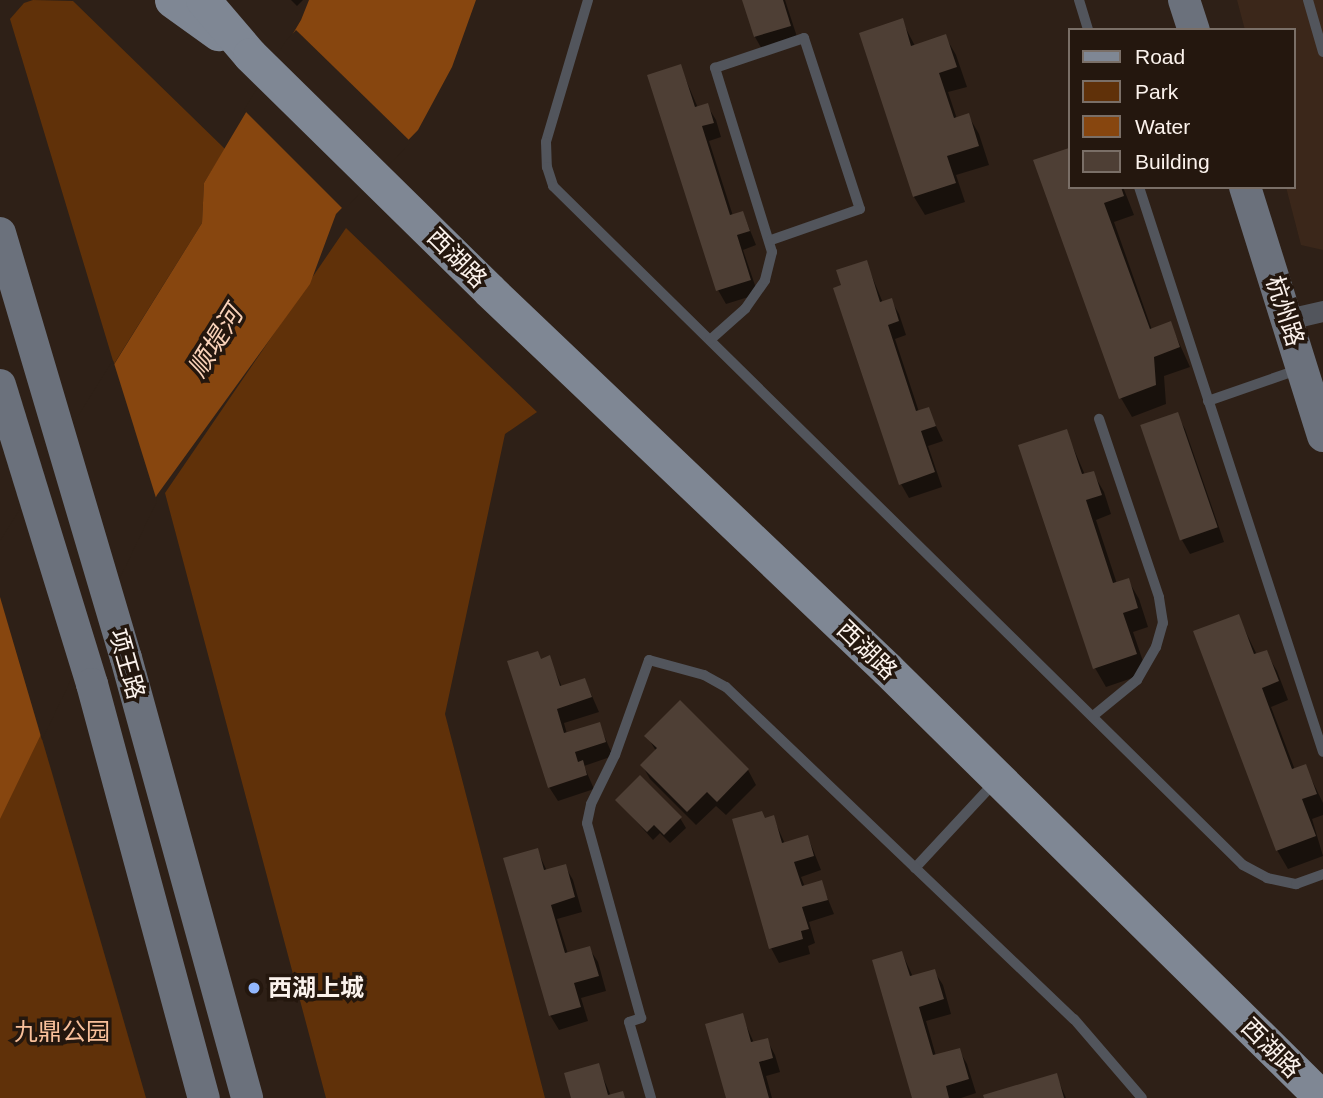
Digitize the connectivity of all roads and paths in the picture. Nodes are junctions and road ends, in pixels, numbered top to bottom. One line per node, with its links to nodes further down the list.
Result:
1 (172, 0): 10 (main road)
2 (203, 0): 10 (main road)
3 (588, 0): 17 (lane)
4 (1079, 0): 7 (lane)
5 (1184, 0): 8 (main road)
6 (1308, 0): 9 (lane)
7 (1087, 28)
8 (1193, 28)
9 (1323, 52)
10 (250, 55): 25 (main road, 西湖路)
11 (1140, 189): 20 (lane)
12 (1246, 189): 16 (main road, 杭州路)
13 (0, 233): 29 (main road, 项王路)
14 (771, 240): 17 (lane)
15 (1323, 311): 16 (street)
16 (1288, 319): 18 (main road, 杭州路)
17 (710, 340): 23 (lane)
18 (1303, 369): 20 (lane); 22 (main road, 杭州路)
19 (0, 385): 28 (main road, 项王路)
20 (1208, 401): 24 (lane)
21 (1099, 419): 23 (lane)
22 (1323, 436)
23 (1093, 716): 27 (lane)
24 (1323, 752)
25 (999, 779): 26 (lane); 32 (main road, 西湖路)
26 (915, 868): 30 (lane); 31 (lane)
27 (1323, 874)
28 (204, 1098)
29 (247, 1098)
30 (651, 1098)
31 (1142, 1098)
32 (1322, 1098)

